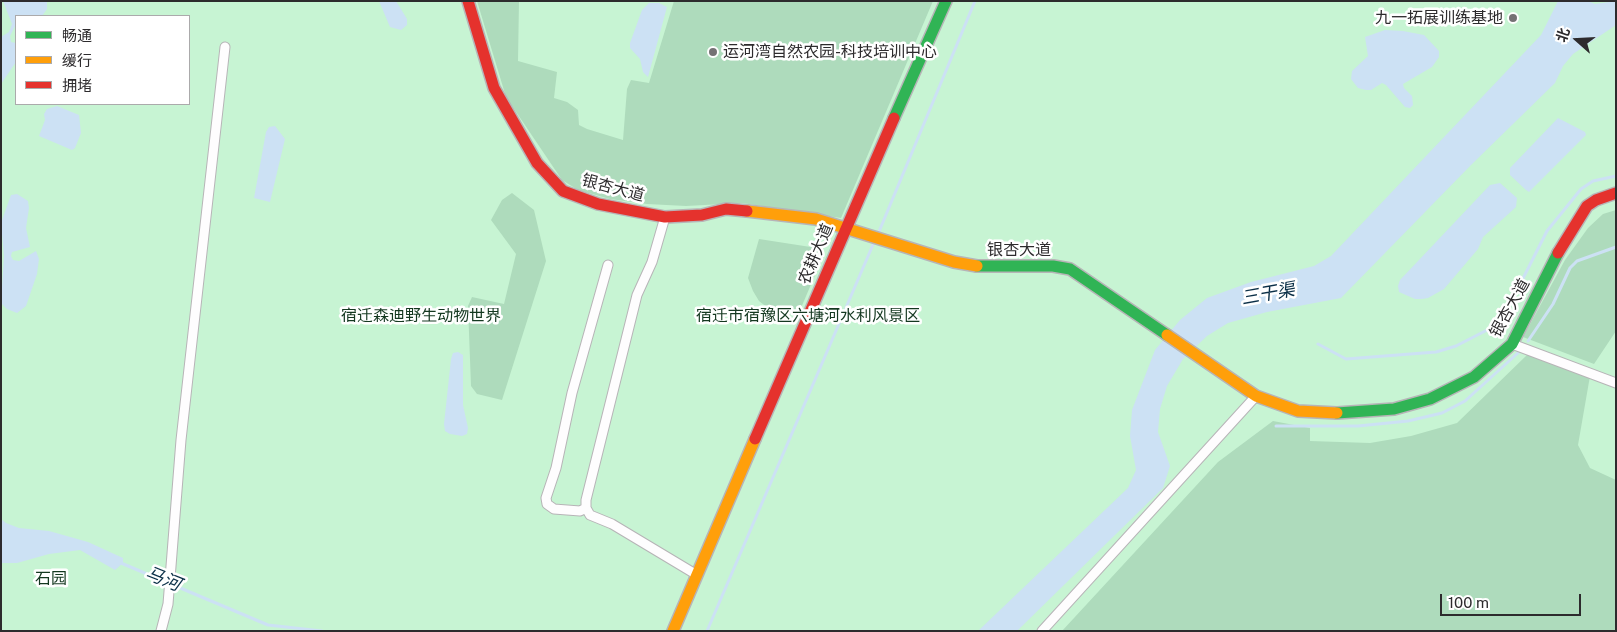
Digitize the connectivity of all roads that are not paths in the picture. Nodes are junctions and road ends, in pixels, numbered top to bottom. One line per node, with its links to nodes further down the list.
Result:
1 (468, 1): 5 (street, 银杏大道)
2 (946, 1): 6 (street, 农耕大道)
3 (225, 47): 13 (street)
4 (1616, 193): 8 (street, 银杏大道)
5 (665, 217): 6 (street, 银杏大道); 11 (street)
6 (845, 228): 10 (street, 银杏大道); 12 (street, 农耕大道)
7 (608, 265): 11 (street)
8 (1512, 344): 9 (street); 10 (street, 银杏大道)
9 (1616, 383)
10 (1256, 396): 15 (street)
11 (586, 508): 12 (street)
12 (697, 575): 14 (street, 农耕大道)
13 (161, 631)
14 (673, 631)
15 (1042, 631)

